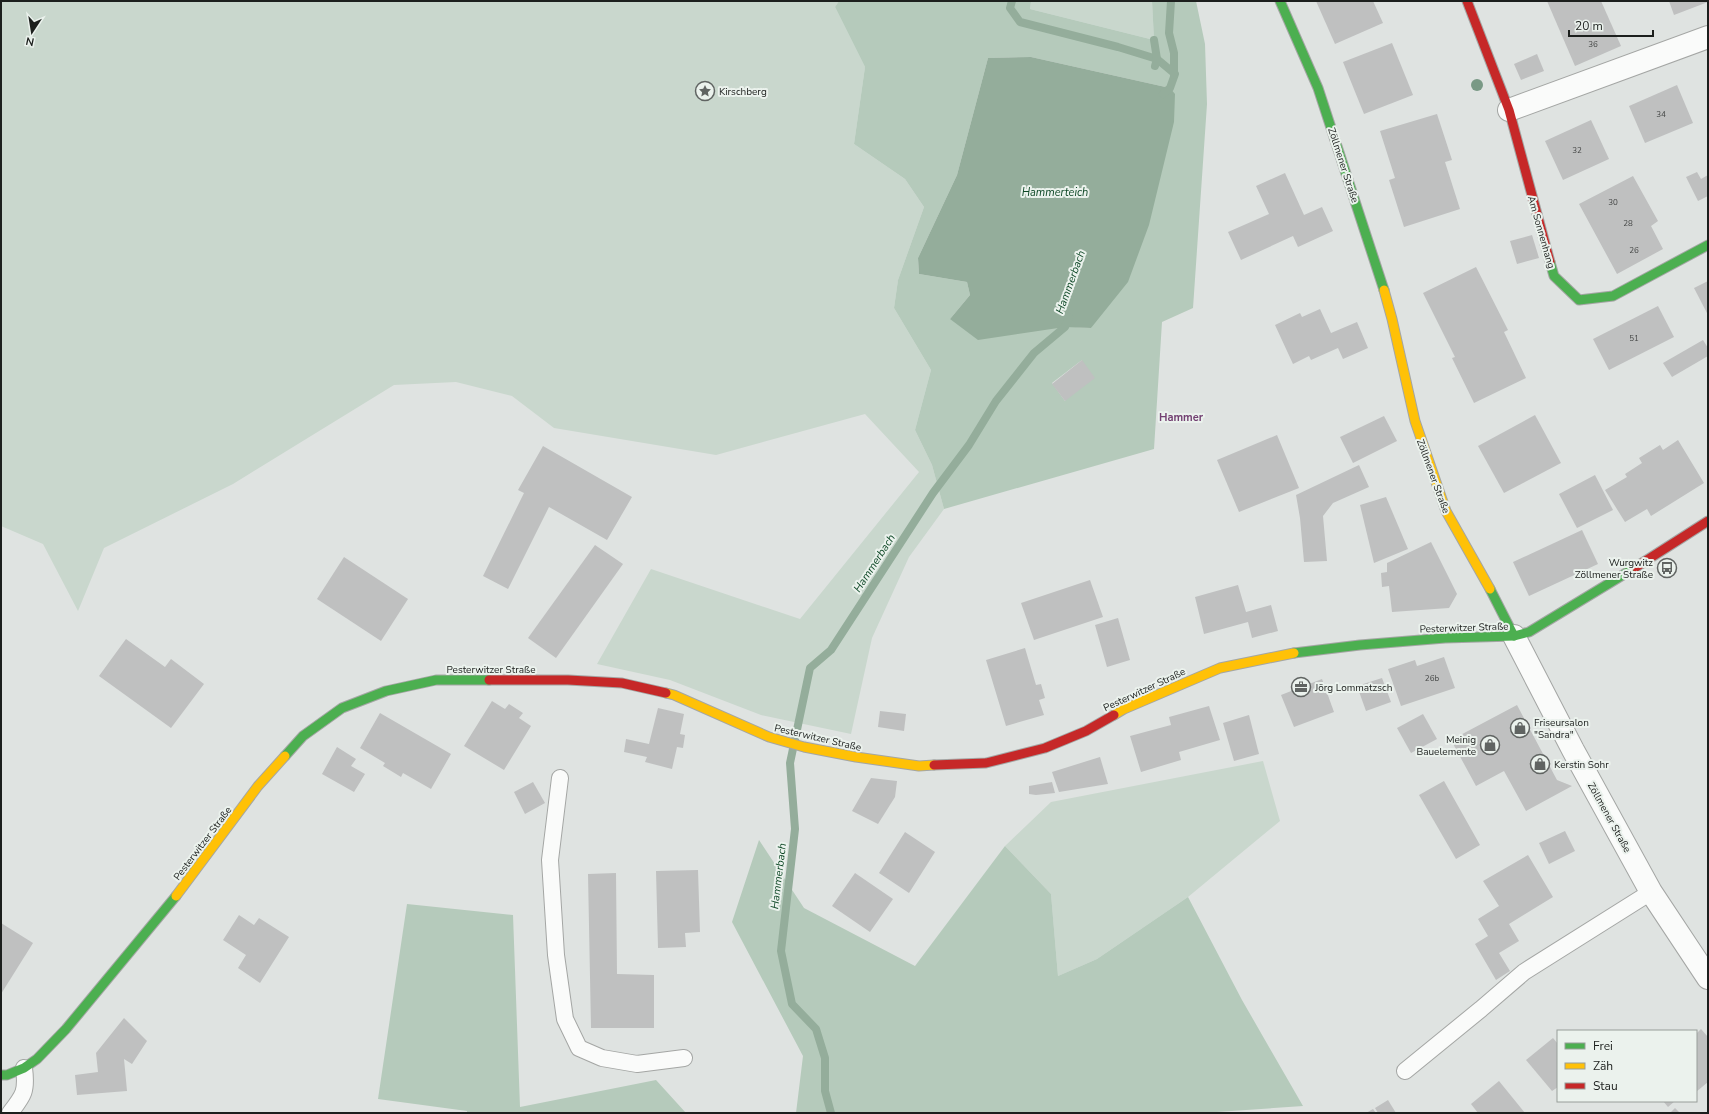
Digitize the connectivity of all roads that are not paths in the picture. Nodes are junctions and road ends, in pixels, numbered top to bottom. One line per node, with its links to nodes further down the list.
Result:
1 (1280, 1): 7 (street, Zöllmener Straße)
2 (1467, 1): 4 (street, Am Sonnenhang)
3 (1708, 37): 4 (street)
4 (1509, 110): 5 (street, Am Sonnenhang)
5 (1708, 246)
6 (1708, 521): 7 (street, Pesterwitzer Straße)
7 (1514, 636): 9 (street, Zöllmener Straße); 12 (street, Pesterwitzer Straße)
8 (560, 778): 11 (lane)
9 (1651, 892): 10 (street, Zöllmener Straße); 13 (lane)
10 (1708, 978)
11 (684, 1058)
12 (24, 1068): 14 (street, Pesterwitzer Straße); 15 (lane)
13 (1405, 1071)
14 (1, 1075)
15 (10, 1113)

